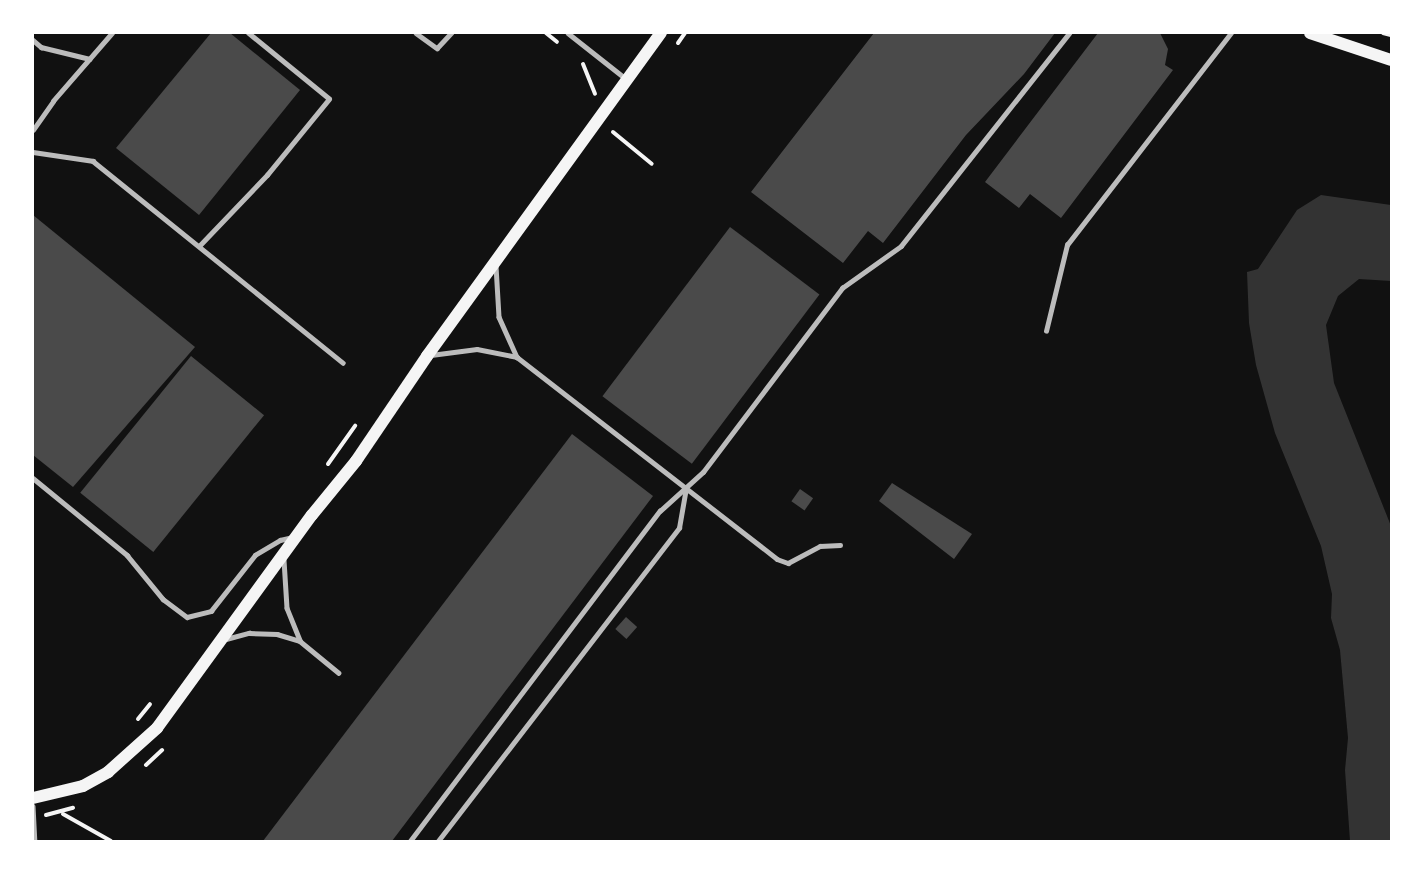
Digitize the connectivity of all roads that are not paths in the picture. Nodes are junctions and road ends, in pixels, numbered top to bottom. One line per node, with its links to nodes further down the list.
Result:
1 (112, 33): 11 (lane)
2 (248, 33): 16 (lane)
3 (416, 33): 4 (lane)
4 (451, 33)
5 (568, 33): 13 (lane)
6 (661, 33): 13 (main road)
7 (1070, 33): 23 (lane)
8 (1231, 33): 18 (lane)
9 (1310, 33): 12 (main road)
10 (33, 40): 11 (lane)
11 (90, 58): 14 (lane)
12 (1391, 60)
13 (628, 80): 17 (main road)
14 (33, 130)
15 (33, 152): 16 (lane)
16 (200, 245): 21 (lane)
17 (496, 260): 19 (main road); 20 (lane)
18 (1046, 331)
19 (427, 356): 20 (lane); 24 (main road)
20 (517, 357): 23 (lane)
21 (342, 363)
22 (33, 478): 24 (lane)
23 (687, 487): 25 (lane); 33 (lane); 34 (lane)
24 (296, 538): 26 (main road)
25 (840, 545)
26 (285, 552): 27 (main road); 28 (lane)
27 (219, 641): 28 (lane); 30 (main road)
28 (300, 641): 29 (lane)
29 (339, 674)
30 (33, 798)
31 (33, 806): 32 (lane)
32 (35, 841)
33 (410, 841)
34 (438, 841)

